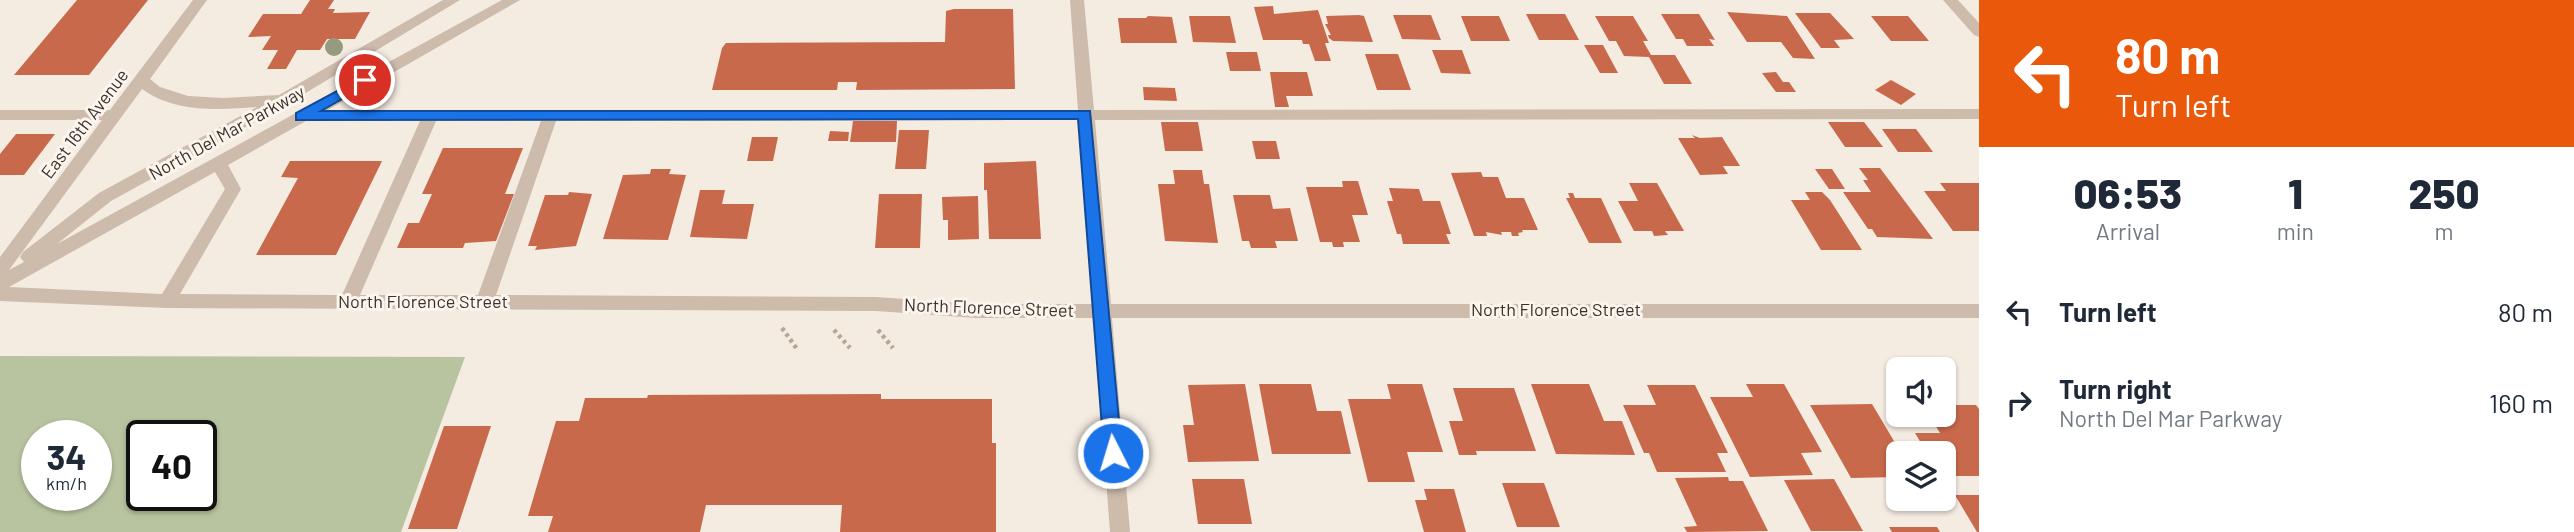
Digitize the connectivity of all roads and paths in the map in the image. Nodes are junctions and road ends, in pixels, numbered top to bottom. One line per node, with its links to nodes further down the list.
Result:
1 (200, 0): 7 (street, East 16th Avenue)
2 (453, 0): 8 (street, North Del Mar Parkway)
3 (513, 0): 14 (street, North Del Mar Parkway)
4 (1077, 0): 11 (street)
5 (1950, 0): 6 (street)
6 (1979, 32)
7 (141, 80): 8 (street); 13 (street, East 16th Avenue)
8 (284, 99): 18 (street, North Del Mar Parkway)
9 (0, 114): 13 (street)
10 (551, 114): 11 (street); 15 (street); 22 (street)
11 (1085, 114): 12 (street); 23 (street)
12 (1979, 114)
13 (116, 115): 17 (street, East 16th Avenue)
14 (301, 116): 15 (street); 16 (street, North Del Mar Parkway)
15 (430, 116): 21 (street)
16 (218, 162): 18 (street, North Del Mar Parkway); 20 (street)
17 (0, 270)
18 (0, 282)
19 (0, 294): 20 (street, North Florence Street)
20 (167, 301): 21 (street, North Florence Street)
21 (348, 302): 22 (street, North Florence Street)
22 (485, 302): 23 (street, North Florence Street)
23 (1101, 310): 24 (street, North Florence Street); 27 (street)
24 (1979, 311)
25 (781, 327): 26 (path)
26 (797, 349)
27 (1120, 532)

